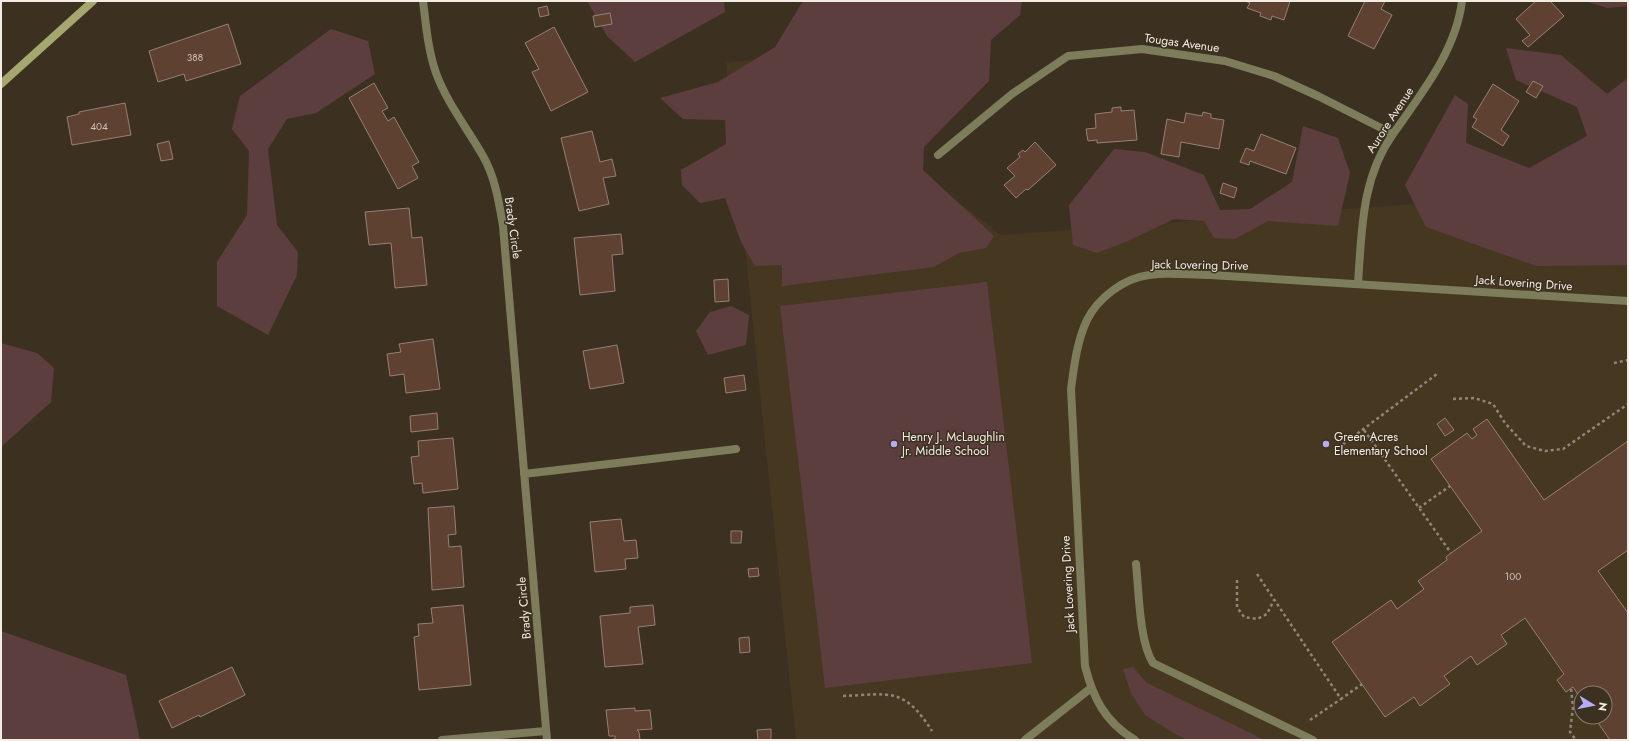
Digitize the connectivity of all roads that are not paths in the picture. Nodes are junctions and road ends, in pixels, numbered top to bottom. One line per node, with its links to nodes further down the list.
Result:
1 (93, 1): 4 (main road)
2 (423, 1): 10 (street, Brady Circle)
3 (1462, 1): 5 (street, Aurore Avenue)
4 (1, 84)
5 (1394, 134): 6 (street, Tougas Avenue); 7 (street, Aurore Avenue)
6 (938, 155)
7 (1358, 283): 8 (street, Jack Lovering Drive); 12 (street, Jack Lovering Drive)
8 (1628, 301)
9 (736, 449): 10 (street)
10 (524, 474): 13 (street, Brady Circle)
11 (1136, 564): 18 (street)
12 (1091, 688): 16 (street); 17 (street, Jack Lovering Drive)
13 (546, 731): 14 (street); 15 (street, Brady Circle)
14 (442, 740)
15 (547, 740)
16 (1025, 740)
17 (1135, 740)
18 (1313, 740)

